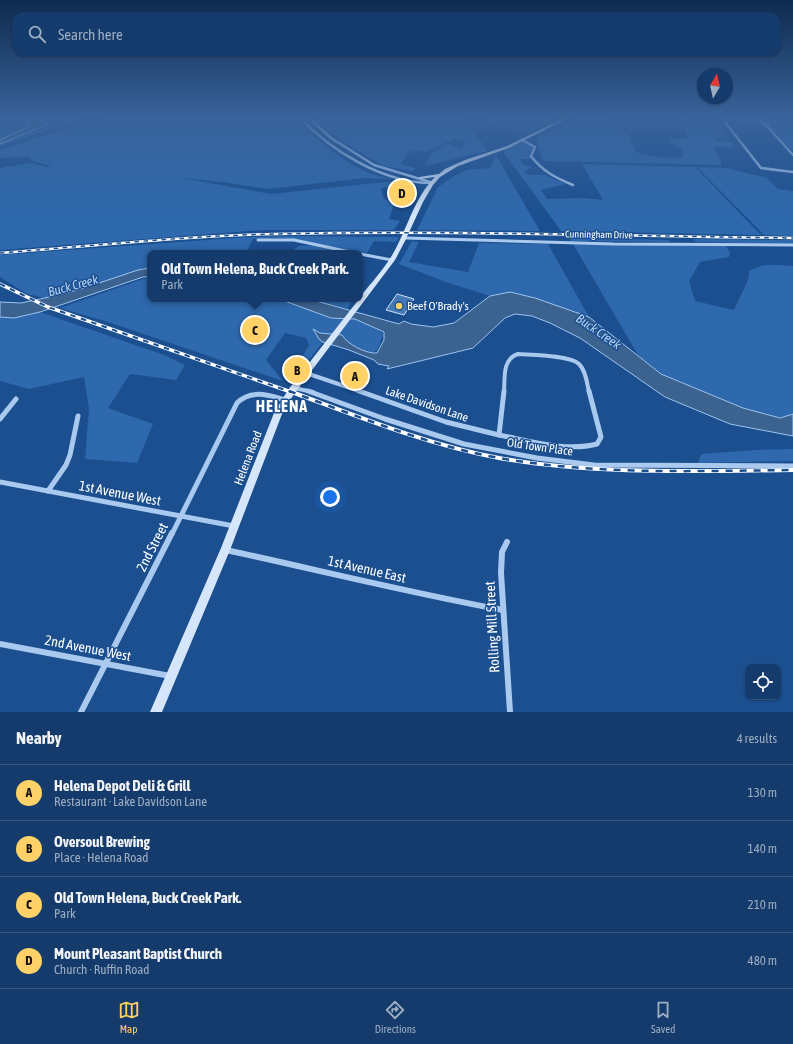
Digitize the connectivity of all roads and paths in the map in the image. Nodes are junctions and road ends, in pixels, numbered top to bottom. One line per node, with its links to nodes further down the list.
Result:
1 (338, 149): 9 (street)
2 (348, 149): 8 (street)
3 (498, 149): 7 (main road, Helena Road)
4 (534, 149): 10 (street)
5 (746, 149): 6 (street)
6 (793, 172)
7 (441, 175): 8 (main road); 9 (main road, Helena Road)
8 (421, 178): 9 (street)
9 (432, 183): 11 (main road, Helena Road)
10 (573, 185)
11 (405, 238): 13 (street, Cunningham Drive); 16 (main road, Helena Road)
12 (258, 240): 14 (street)
13 (793, 245)
14 (341, 250)
15 (363, 255): 16 (street)
16 (392, 260): 17 (main road, Helena Road)
17 (363, 297)
18 (360, 302): 19 (main road, Helena Road)
19 (306, 373): 20 (main road, Helena Road); 25 (street, Lake Davidson Lane)
20 (294, 388): 22 (main road, Helena Road); 26 (street, Old Town Place)
21 (16, 399): 24 (street)
22 (285, 400): 29 (street, 2nd Street); 30 (main road, Helena Road)
23 (78, 416): 28 (street)
24 (0, 419)
25 (499, 435): 25 (street, Lake Davidson Lane)
26 (793, 466)
27 (0, 482): 28 (street, 1st Avenue West)
28 (48, 491): 29 (street, 1st Avenue West)
29 (181, 516): 30 (street, 1st Avenue West); 35 (street, 2nd Street)
30 (235, 526): 32 (main road, Helena Road)
31 (507, 542): 33 (street, Rolling Mill Street)
32 (225, 550): 33 (street, 1st Avenue East); 36 (main road, Helena Road)
33 (503, 610): 39 (street, Rolling Mill Street)
34 (0, 644): 35 (street, 2nd Avenue West)
35 (107, 664): 36 (street, 2nd Avenue West); 37 (street, 2nd Street)
36 (171, 676): 38 (main road, Helena Road)
37 (81, 712)
38 (156, 712)
39 (510, 712)

